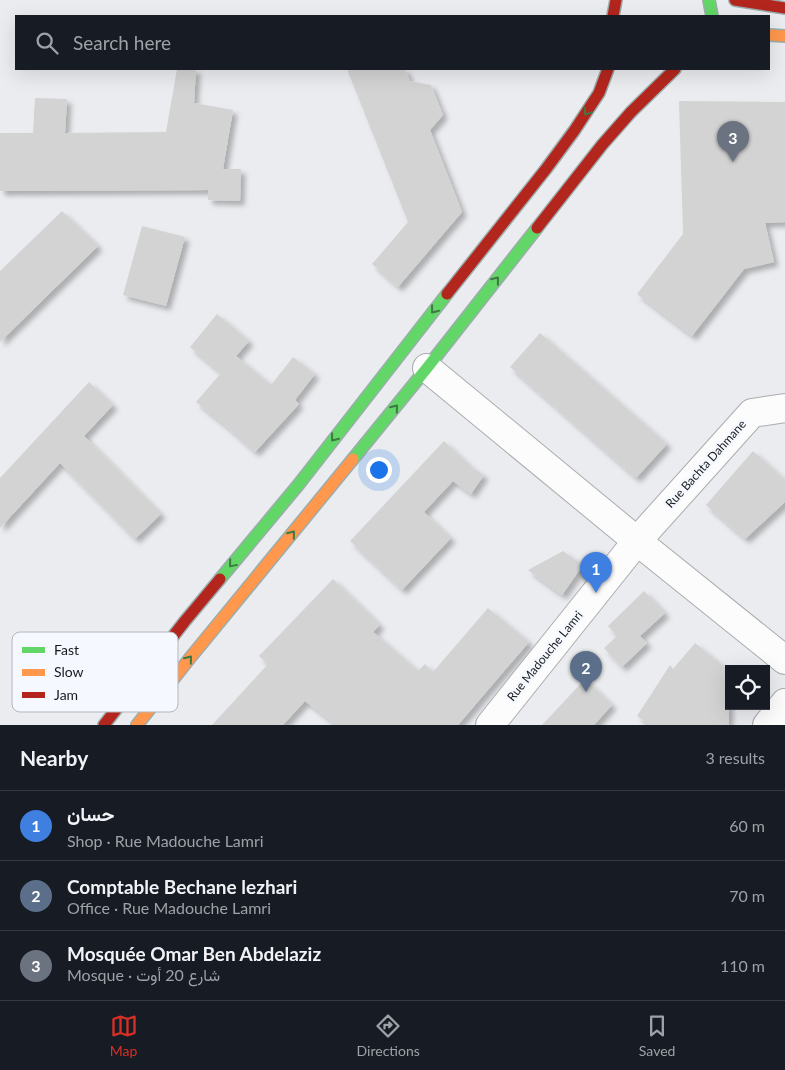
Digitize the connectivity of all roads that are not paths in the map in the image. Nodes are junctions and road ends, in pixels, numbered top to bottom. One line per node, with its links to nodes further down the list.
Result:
1 (616, 0): 5 (main road)
2 (709, 0): 6 (main road)
3 (736, 0): 4 (main road)
4 (785, 8)
5 (613, 15)
6 (712, 15)
7 (770, 35): 8 (main road)
8 (785, 36)
9 (608, 70): 14 (main road, one-way to 14)
10 (674, 70): 11 (main road, one-way to 10)
11 (428, 368): 13 (street); 16 (main road, one-way to 11)
12 (785, 408): 13 (street, Rue Bachta Dahmane)
13 (637, 541): 15 (street); 22 (street, Rue Madouche Lamri)
14 (176, 632)
15 (785, 660)
16 (178, 673)
17 (785, 704): 23 (street)
18 (114, 712): 20 (main road, one-way to 20)
19 (147, 712): 21 (main road, one-way to 19)
20 (104, 725)
21 (137, 725)
22 (490, 725)
23 (768, 725)

